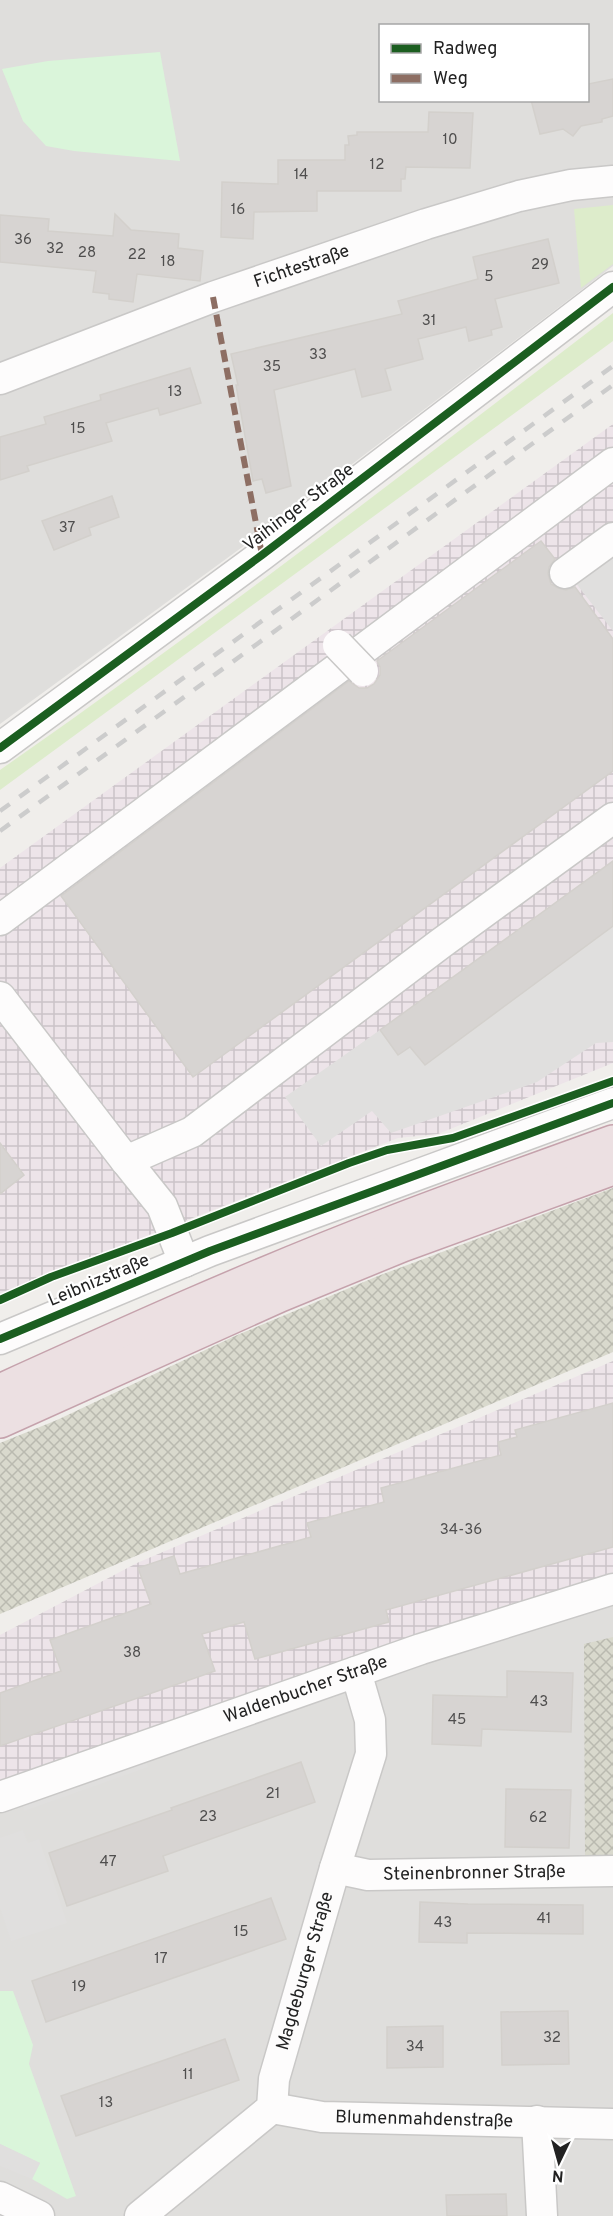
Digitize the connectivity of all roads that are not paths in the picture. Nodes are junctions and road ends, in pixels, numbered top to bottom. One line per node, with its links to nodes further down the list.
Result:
1 (613, 182): 3 (street, Fichtestraße)
2 (613, 288): 8 (street, Vaihinger Straße)
3 (0, 379)
4 (613, 463): 11 (street)
5 (613, 538): 6 (street)
6 (565, 573)
7 (363, 671): 10 (street, bridge)
8 (0, 748)
9 (613, 818): 15 (street)
10 (0, 898)
11 (0, 920)
12 (0, 997): 15 (street)
13 (613, 1103): 17 (street, Leibnizstraße)
14 (613, 1142): 19 (highway)
15 (126, 1161): 17 (street)
16 (613, 1168): 20 (highway)
17 (197, 1256): 18 (street, Leibnizstraße)
18 (0, 1339)
19 (0, 1391)
20 (0, 1421)
21 (613, 1589): 22 (street, Waldenbucher Straße)
22 (356, 1672): 23 (street, Waldenbucher Straße); 24 (street, Magdeburger Straße)
23 (0, 1797)
24 (335, 1868): 25 (street, Steinenbronner Straße); 26 (street, Magdeburger Straße)
25 (613, 1871)
26 (272, 2108): 27 (street, Blumenmahdenstraße); 31 (street)
27 (537, 2121): 28 (street, Blumenmahdenstraße); 32 (street)
28 (613, 2124)
29 (0, 2197): 30 (street)
30 (39, 2216)
31 (140, 2216)
32 (543, 2216)

